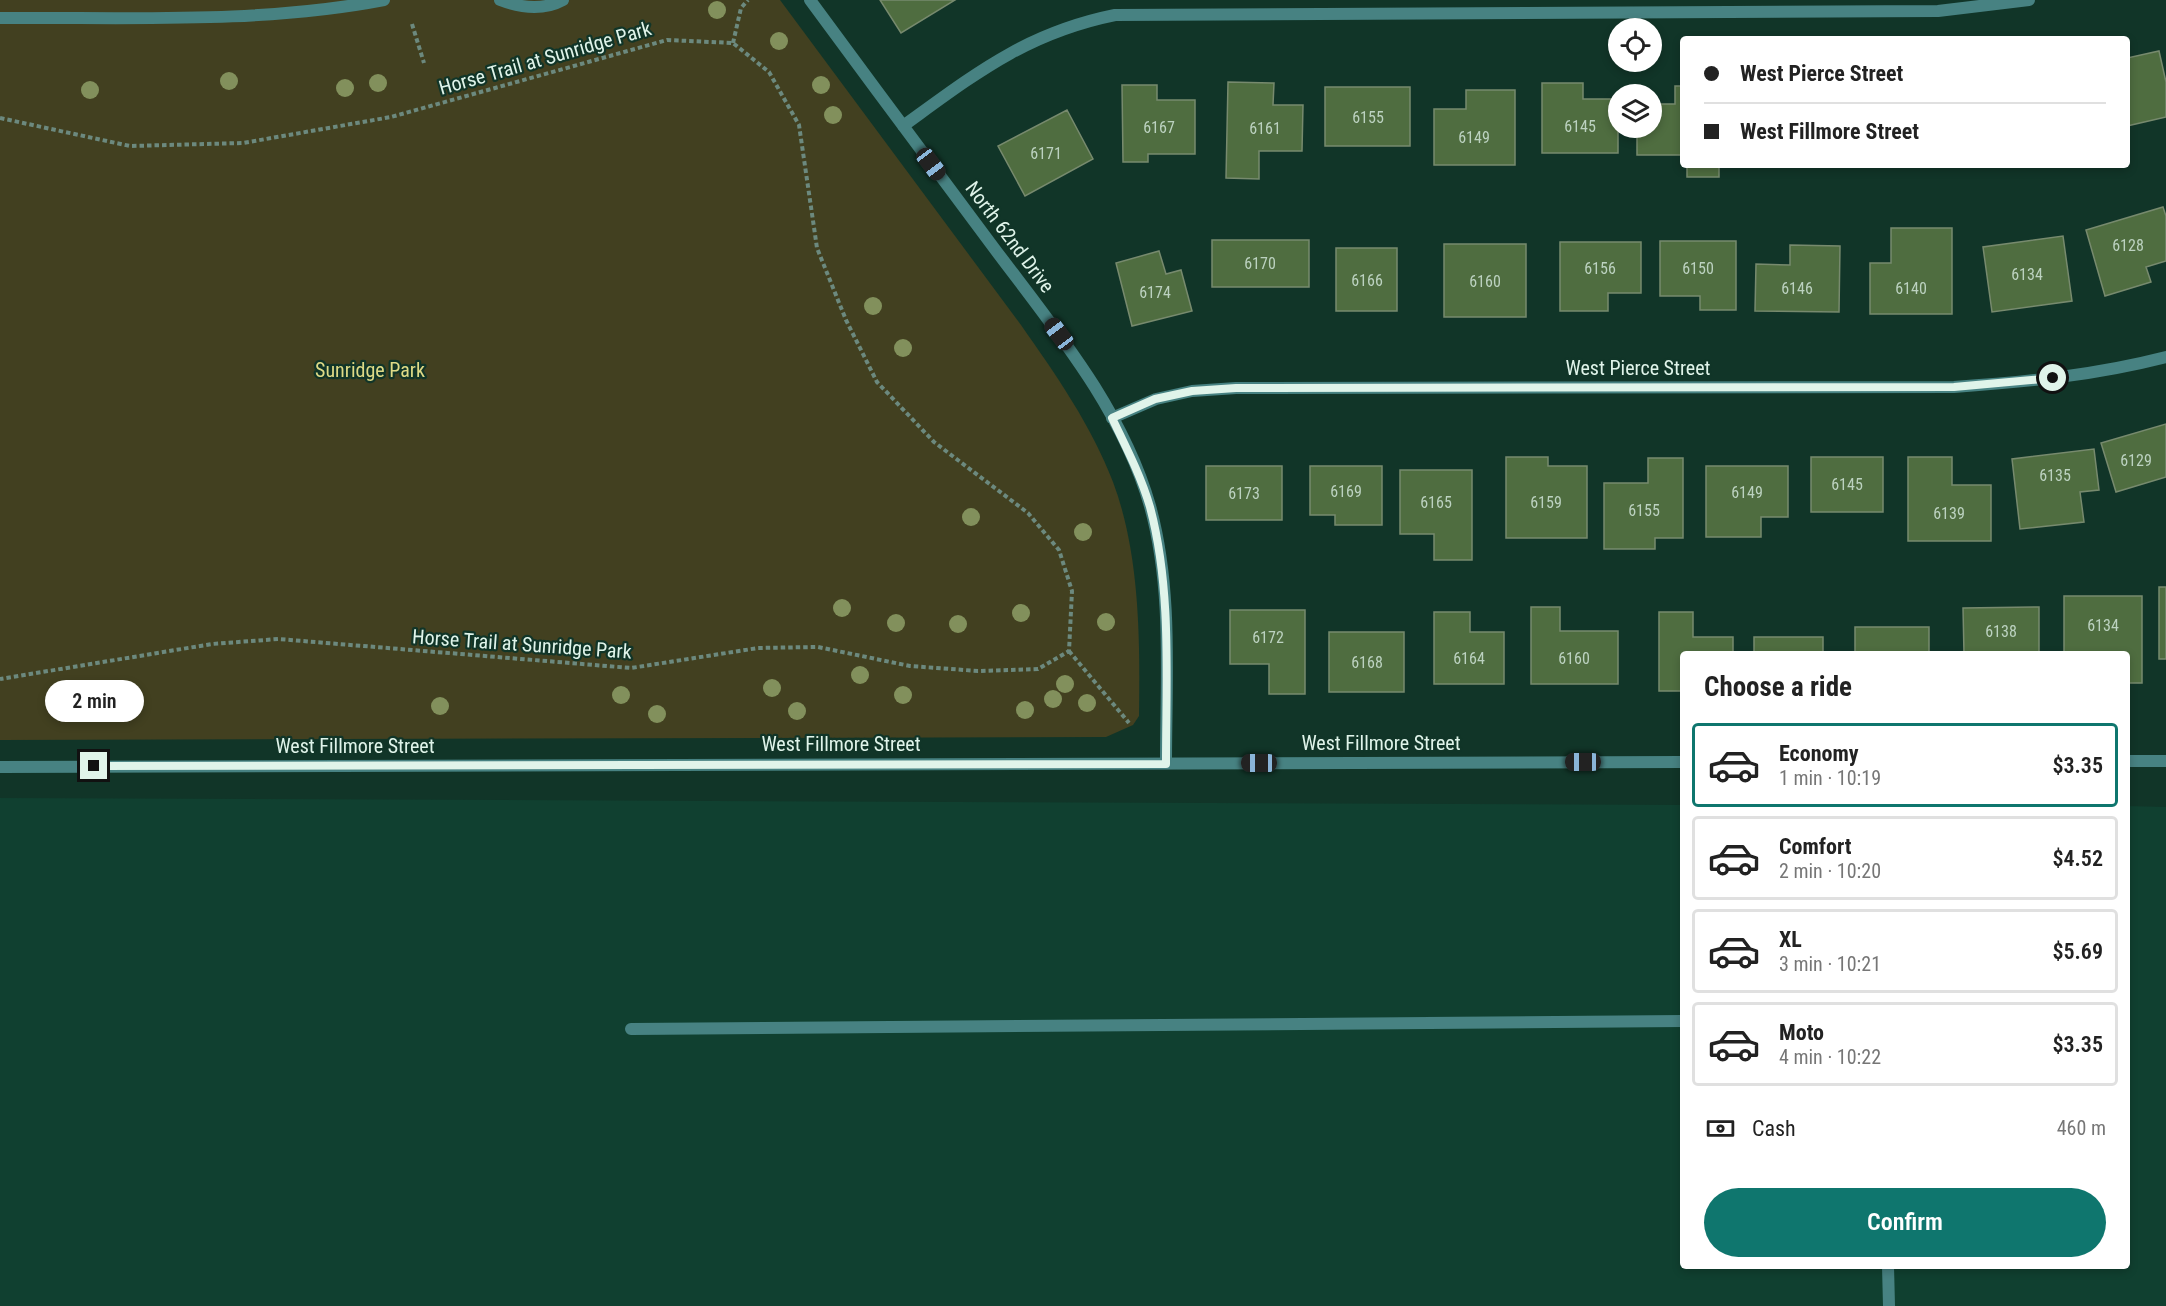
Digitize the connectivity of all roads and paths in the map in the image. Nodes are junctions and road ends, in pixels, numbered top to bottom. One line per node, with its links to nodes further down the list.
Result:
1 (384, 0): 7 (street)
2 (500, 0): 3 (street)
3 (563, 0)
4 (748, 0): 9 (path)
5 (810, 0): 12 (street, North 62nd Drive)
6 (2029, 0): 12 (street)
7 (0, 18)
8 (412, 24): 10 (path)
9 (733, 43): 11 (path, Horse Trail at Sunridge Park); 15 (path)
10 (424, 63)
11 (0, 118)
12 (903, 126): 14 (street, North 62nd Drive)
13 (2166, 357): 14 (street, West Pierce Street)
14 (1112, 418): 21 (street, North 62nd Drive)
15 (1069, 651): 16 (path, Horse Trail at Sunridge Park); 17 (path)
16 (0, 679)
17 (1129, 723)
18 (2130, 761): 19 (street)
19 (2166, 761)
20 (1680, 762): 21 (street, West Fillmore Street)
21 (1166, 764): 22 (street, West Fillmore Street)
22 (0, 767)
23 (1680, 1021): 24 (street)
24 (632, 1029)
25 (1888, 1269): 26 (street)
26 (1889, 1306)

